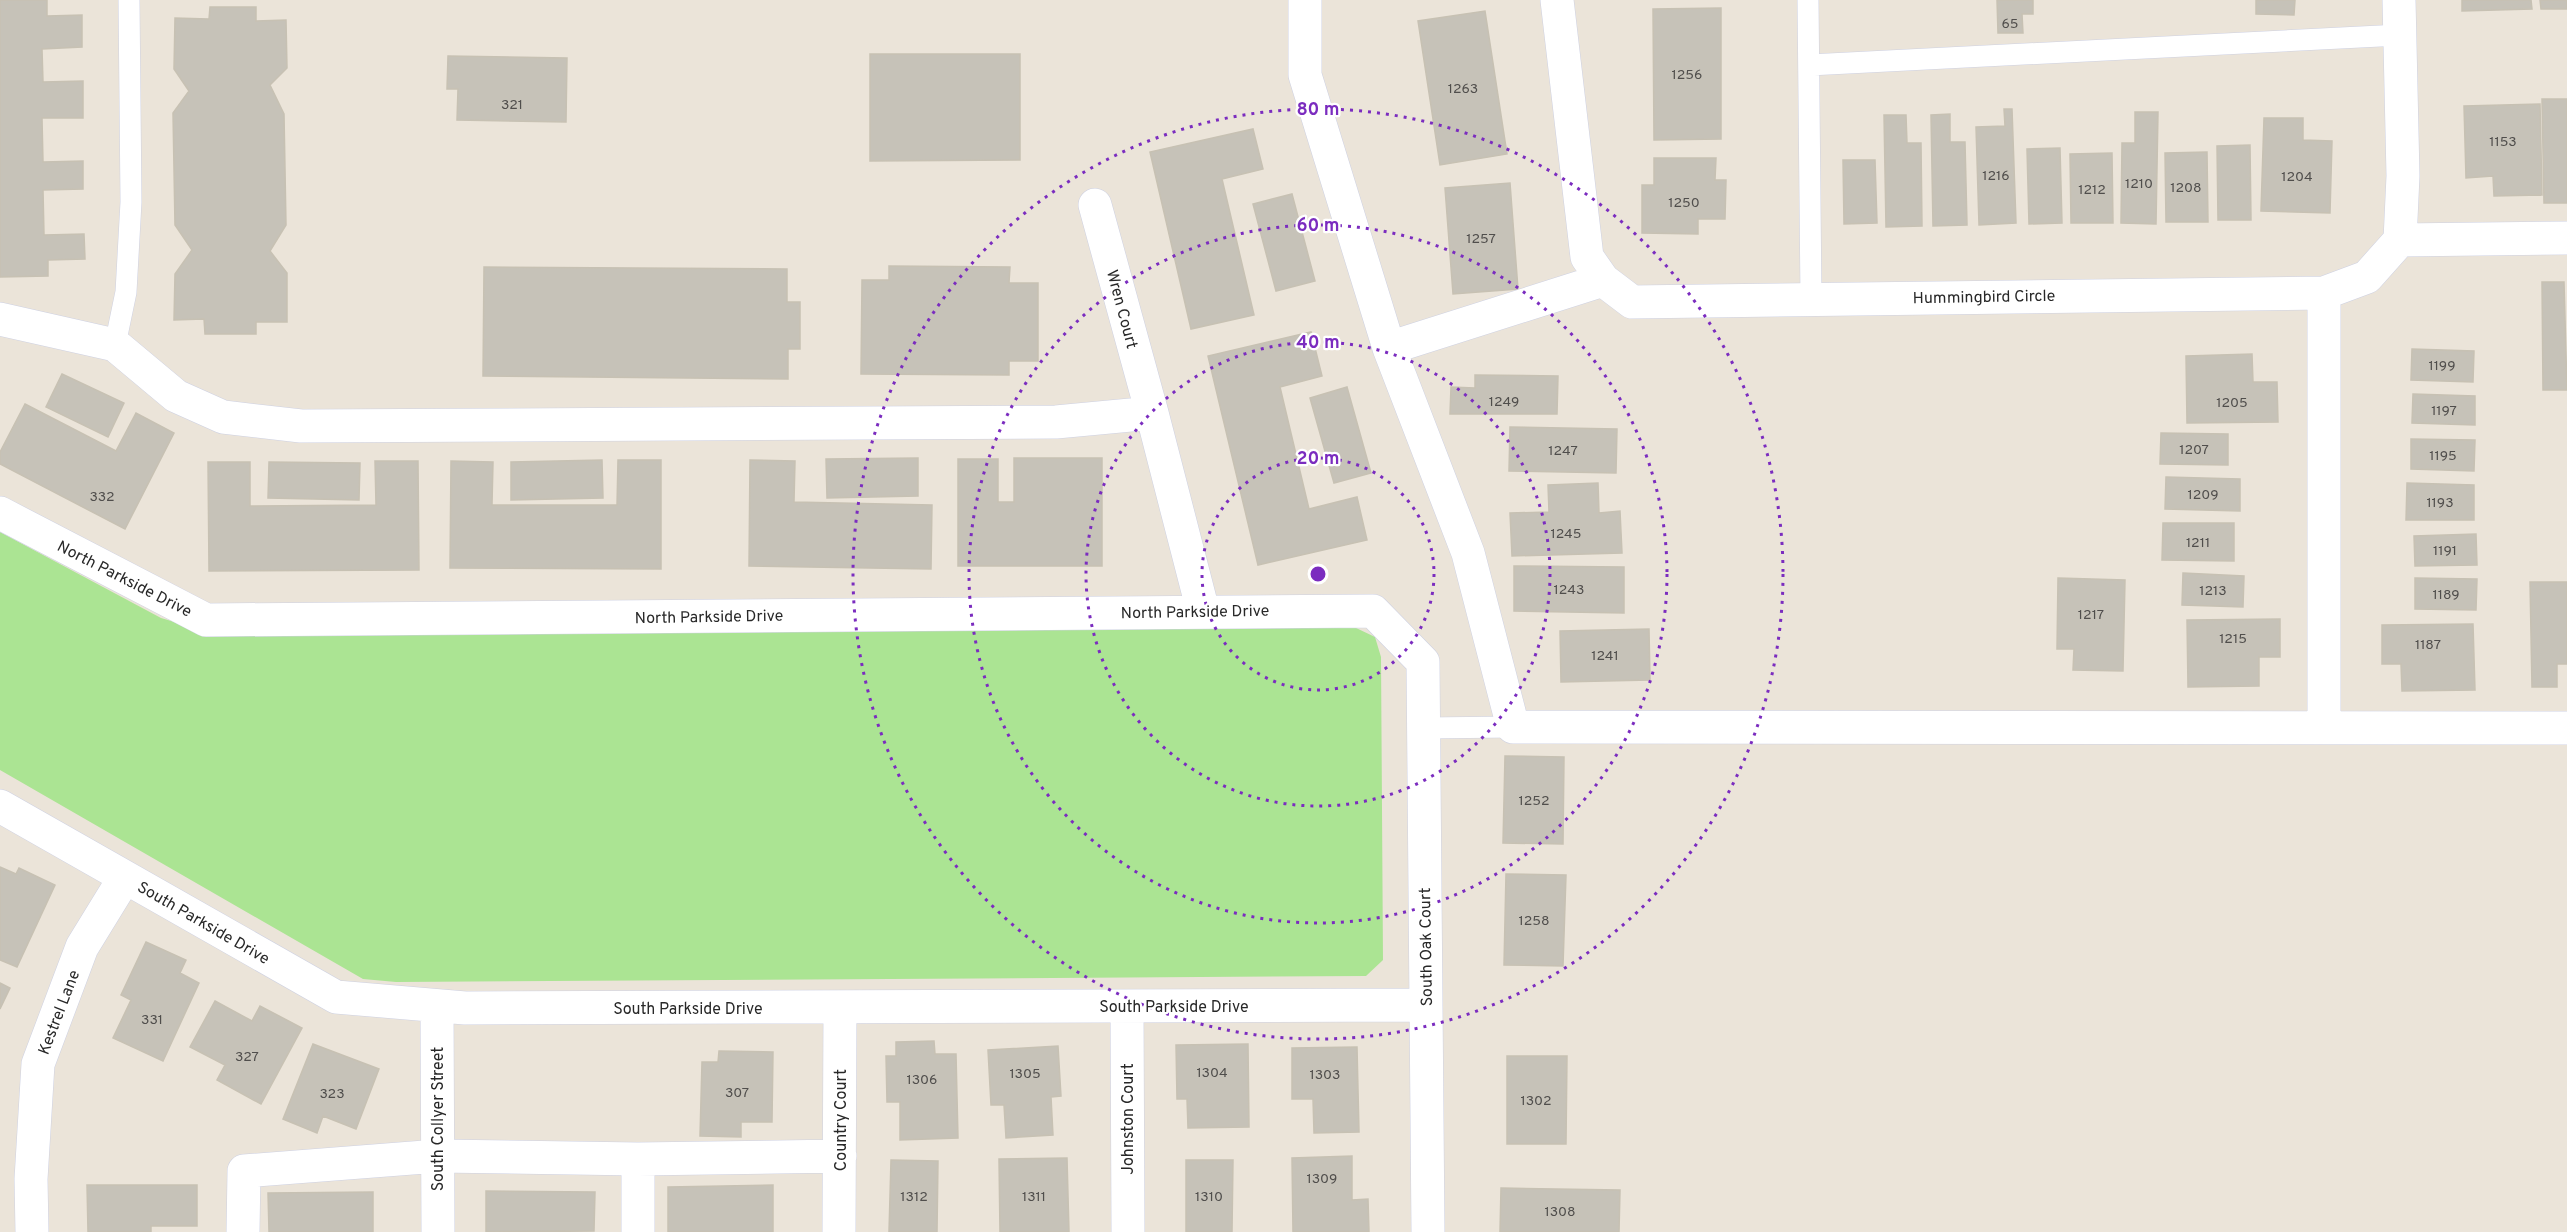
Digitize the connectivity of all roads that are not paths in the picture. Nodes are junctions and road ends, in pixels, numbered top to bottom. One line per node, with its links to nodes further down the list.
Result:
1 (129, 0): 15 (lane)
2 (1305, 0): 16 (street)
3 (1557, 0): 11 (street, Hummingbird Circle)
4 (1808, 0): 7 (lane)
5 (2399, 0): 6 (street)
6 (2400, 35): 7 (lane); 10 (street)
7 (1809, 65): 13 (lane)
8 (1095, 205): 17 (street, Wren Court)
9 (2567, 238): 10 (street)
10 (2400, 240): 12 (street, Hummingbird Circle)
11 (1603, 280): 13 (street, Hummingbird Circle); 16 (street)
12 (2324, 292): 13 (street, Hummingbird Circle); 22 (street)
13 (1811, 299)
14 (0, 319): 15 (street)
15 (115, 345): 17 (street)
16 (1389, 348): 21 (street)
17 (1152, 412): 19 (street, Wren Court)
18 (0, 513): 19 (street, North Parkside Drive)
19 (1203, 611): 20 (street, North Parkside Drive)
20 (1423, 662): 23 (street, South Oak Court)
21 (1513, 727): 22 (street); 23 (lane)
22 (2324, 727): 24 (street)
23 (1423, 728): 27 (street, South Oak Court)
24 (2567, 728)
25 (0, 806): 26 (street, South Parkside Drive)
26 (124, 877): 28 (street, South Parkside Drive); 34 (street, Kestrel Lane)
27 (1426, 1005): 29 (street, South Parkside Drive); 40 (street, South Oak Court)
28 (437, 1006): 30 (street, South Parkside Drive); 31 (street, South Collyer Street)
29 (1127, 1006): 30 (street, South Parkside Drive); 39 (street, Johnston Court)
30 (840, 1007): 32 (street, Country Court)
31 (438, 1156): 33 (street); 35 (street); 36 (street, South Collyer Street)
32 (840, 1156): 33 (street); 38 (street, Country Court)
33 (638, 1159): 37 (street)
34 (32, 1232)
35 (243, 1232)
36 (438, 1232)
37 (638, 1232)
38 (839, 1232)
39 (1128, 1232)
40 (1428, 1232)

